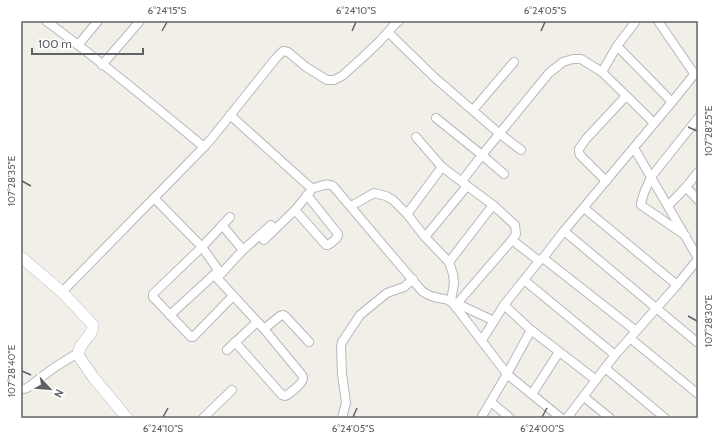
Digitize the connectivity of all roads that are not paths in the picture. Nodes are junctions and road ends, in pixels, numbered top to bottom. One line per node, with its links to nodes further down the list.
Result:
1 (46, 21): 8 (street)
2 (98, 21): 8 (street)
3 (140, 21): 11 (street)
4 (399, 21): 7 (street)
5 (636, 21): 9 (street)
6 (658, 21): 14 (street)
7 (388, 32): 15 (street); 16 (street)
8 (78, 45): 11 (street)
9 (618, 46): 12 (street); 14 (street)
10 (514, 62): 15 (street)
11 (102, 65): 22 (street)
12 (602, 72): 13 (street); 20 (street)
13 (626, 96): 19 (street); 30 (street)
14 (672, 102): 19 (street)
15 (473, 110): 20 (street)
16 (230, 115): 22 (street); 33 (street)
17 (436, 118): 25 (street)
18 (698, 118): 29 (street)
19 (654, 123): 23 (street)
20 (500, 134): 24 (street); 25 (street)
21 (416, 137): 26 (street)
22 (204, 147): 35 (street)
23 (634, 148): 29 (street); 30 (street)
24 (521, 150)
25 (482, 155): 28 (street); 31 (street)
26 (442, 167): 31 (street); 42 (street)
27 (698, 172): 32 (street)
28 (504, 174)
29 (651, 177): 39 (street); 47 (street)
30 (606, 181): 40 (street)
31 (465, 184): 37 (street); 48 (street)
32 (686, 187): 36 (street); 39 (street)
33 (313, 188): 34 (street); 38 (street)
34 (307, 195): 41 (street); 41 (street)
35 (154, 198): 51 (street); 61 (street)
36 (698, 200)
37 (493, 205): 50 (street); 56 (street)
38 (351, 206): 42 (street); 58 (street)
39 (668, 206): 47 (street)
40 (584, 208): 46 (street); 60 (street)
41 (295, 210): 49 (street)
42 (407, 214): 48 (street)
43 (230, 217): 45 (street)
44 (271, 225): 52 (street)
45 (222, 226): 51 (street); 52 (street)
46 (564, 230): 54 (street); 65 (street)
47 (686, 236): 55 (street)
48 (425, 237): 56 (street)
49 (264, 240)
50 (512, 240): 54 (street); 63 (street)
51 (202, 248): 57 (street); 66 (street)
52 (243, 250): 57 (street)
53 (21, 257): 61 (street)
54 (541, 259): 59 (street); 71 (street)
55 (698, 259): 60 (street)
56 (449, 262): 63 (street)
57 (219, 273): 62 (street); 66 (street)
58 (413, 279): 63 (street); 91 (street)
59 (524, 280): 64 (street); 79 (street)
60 (677, 285): 65 (street)
61 (62, 292): 78 (street)
62 (233, 296): 66 (street); 68 (street)
63 (454, 303): 67 (street); 72 (street)
64 (504, 305): 67 (street); 70 (street)
65 (657, 308): 71 (street); 75 (street)
66 (170, 315)
67 (494, 321): 72 (street)
68 (257, 322): 69 (street); 73 (street)
69 (264, 329): 73 (street); 74 (street)
70 (531, 330): 77 (street); 81 (street)
71 (633, 335): 79 (street); 86 (street)
72 (482, 340): 81 (street)
73 (235, 342): 76 (street)
74 (309, 342)
75 (698, 343)
76 (227, 350)
77 (559, 352): 82 (street); 85 (street)
78 (78, 353): 83 (street); 89 (street)
79 (615, 355): 80 (street)
80 (606, 368): 82 (street); 97 (street)
81 (508, 374): 85 (street); 88 (street)
82 (596, 380): 87 (street)
83 (21, 388)
84 (232, 390): 90 (street)
85 (532, 394): 94 (street)
86 (698, 394)
87 (584, 397): 95 (street); 96 (street)
88 (491, 402): 92 (street); 93 (street)
89 (127, 418)
90 (203, 418)
91 (342, 418)
92 (481, 418)
93 (510, 418)
94 (561, 418)
95 (567, 418)
96 (610, 418)
97 (665, 418)

